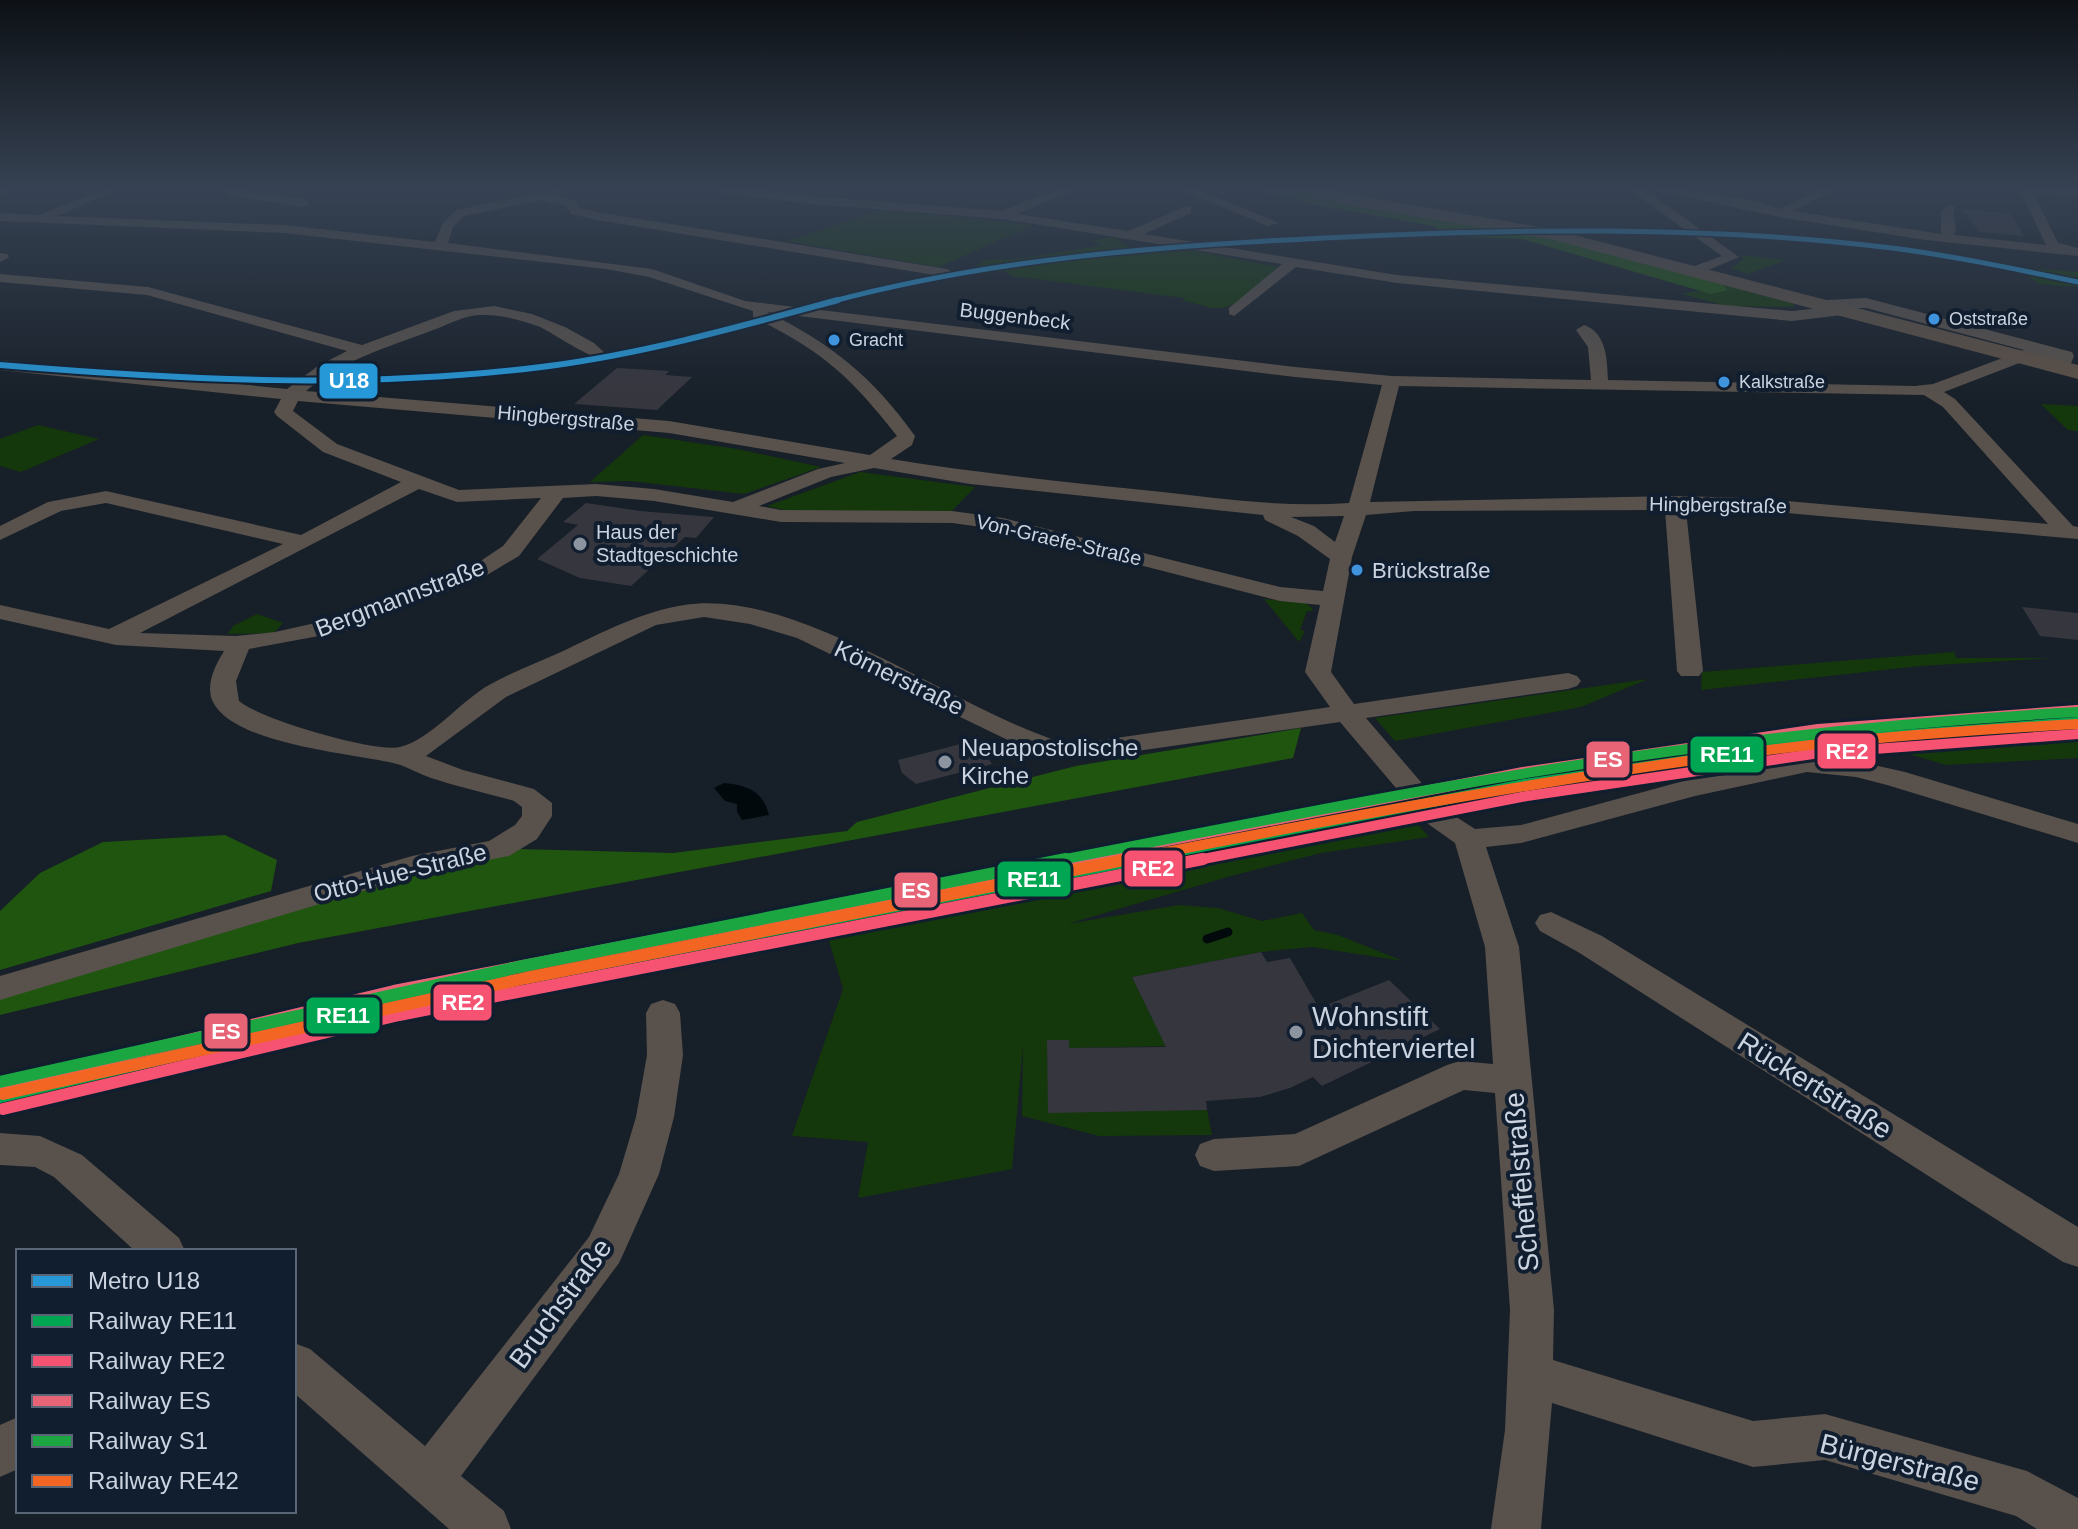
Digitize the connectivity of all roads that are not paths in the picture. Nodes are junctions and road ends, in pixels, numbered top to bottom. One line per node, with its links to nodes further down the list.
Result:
1 (549, 259): 11 (street, Buggenbeck)
2 (863, 259): 9 (street)
3 (1264, 259): 7 (street)
4 (1660, 259): 8 (main road)
5 (1664, 259): 8 (main road)
6 (1726, 259): 8 (street)
7 (1291, 264): 12 (street); 13 (street)
8 (1701, 269): 12 (main road)
9 (947, 273)
10 (0, 278): 18 (street)
11 (743, 305): 14 (street, Buggenbeck); 17 (street)
12 (1837, 307): 20 (main road); 22 (street)
13 (1234, 311)
14 (837, 317): 15 (street, Buggenbeck); 17 (street)
15 (859, 319): 17 (street); 23 (street, Buggenbeck)
16 (1584, 330): 24 (street)
17 (815, 343): 27 (street)
18 (364, 351): 19 (street); 26 (street)
19 (599, 355)
20 (2024, 355): 22 (main road); 25 (street)
21 (0, 365): 26 (street, Hingbergstraße)
22 (2073, 366)
23 (1392, 381): 24 (street, Buggenbeck); 33 (street)
24 (1600, 384): 25 (street, Buggenbeck)
25 (1929, 391): 35 (street)
26 (291, 395): 27 (street, Hingbergstraße); 28 (street, Von-Graefe-Straße)
27 (873, 462): 30 (street, Hingbergstraße); 34 (street)
28 (416, 482): 29 (street, Von-Graefe-Straße); 37 (street)
29 (558, 490): 34 (street, Von-Graefe-Straße); 42 (street, Bergmannstraße)
30 (1129, 493): 32 (street, Hingbergstraße); 33 (street, Hingbergstraße)
31 (1675, 502): 33 (street, Hingbergstraße); 35 (street, Hingbergstraße); 43 (street)
32 (1245, 507): 33 (street, Hingbergstraße); 38 (street)
33 (1356, 507): 38 (street)
34 (732, 509): 39 (street, Von-Graefe-Straße)
35 (2073, 532)
36 (0, 534): 37 (street)
37 (304, 542): 41 (street)
38 (1341, 557): 39 (street)
39 (1334, 599): 45 (street)
40 (0, 612): 41 (street, Bergmannstraße)
41 (113, 637): 42 (street, Bergmannstraße)
42 (241, 643): 46 (street, Otto-Hue-Straße)
43 (1690, 671)
44 (1568, 681): 45 (street, Körnerstraße)
45 (1347, 713): 46 (street, Körnerstraße); 48 (street)
46 (404, 756): 50 (street, Otto-Hue-Straße)
47 (2078, 834): 48 (street)
48 (1469, 839): 52 (street, Scheffelstraße)
49 (1551, 923): 56 (street, Rückertstraße)
50 (0, 988)
51 (663, 1013): 59 (street, Bruchstraße)
52 (1513, 1080): 54 (street); 58 (street, Scheffelstraße)
53 (0, 1149): 55 (street)
54 (1214, 1155)
55 (162, 1249)
56 (2078, 1249)
57 (296, 1366): 59 (street)
58 (1531, 1375): 60 (street, Bürgerstraße); 62 (street, Scheffelstraße)
59 (429, 1479): 61 (street)
60 (2078, 1526)
61 (486, 1529)
62 (1516, 1529)

